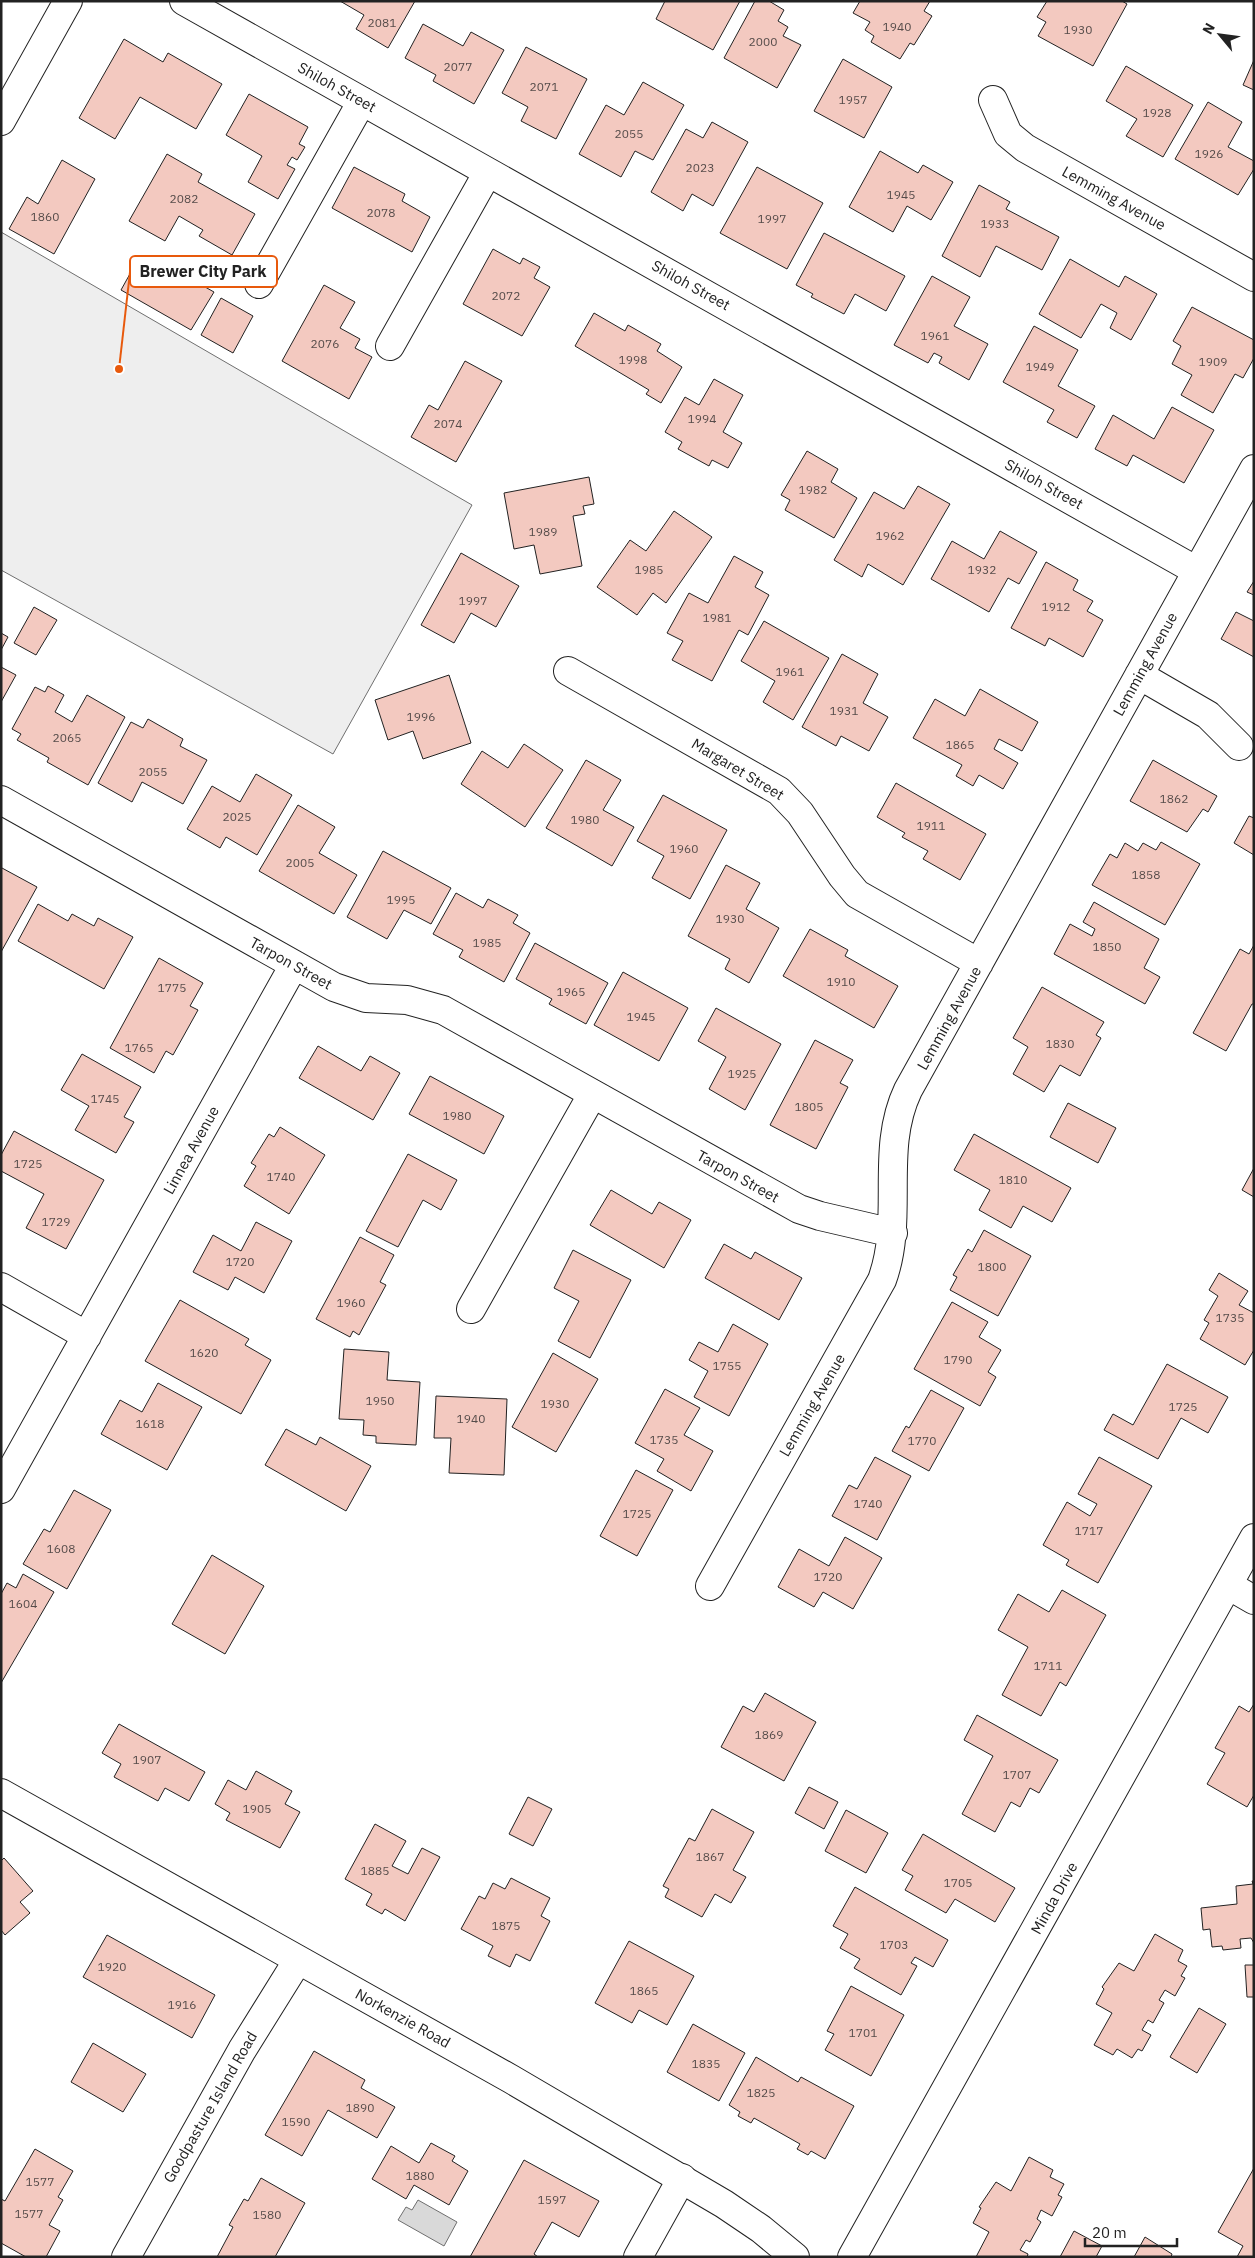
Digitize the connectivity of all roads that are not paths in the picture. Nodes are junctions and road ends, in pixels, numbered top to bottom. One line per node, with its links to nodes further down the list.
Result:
1 (68, 1): 5 (street)
2 (184, 1): 4 (street, Shiloh Street)
3 (993, 100): 7 (street, Lemming Avenue)
4 (362, 101): 6 (street, Shiloh Street); 8 (street)
5 (1, 121)
6 (488, 172): 9 (street); 11 (street, Shiloh Street)
7 (1254, 277)
8 (259, 284)
9 (390, 346)
10 (1254, 469): 11 (street, Lemming Avenue)
11 (1197, 571): 13 (street, Lemming Avenue)
12 (568, 671): 16 (street, Margaret Street)
13 (1139, 675): 14 (street); 16 (street, Lemming Avenue)
14 (1239, 746)
15 (1, 800): 17 (street, Tarpon Street)
16 (979, 963): 19 (street, Lemming Avenue)
17 (294, 965): 18 (street, Tarpon Street); 22 (street, Linnea Avenue)
18 (592, 1095): 19 (street, Tarpon Street); 21 (street)
19 (893, 1233): 26 (street, Lemming Avenue)
20 (1, 1287): 22 (street)
21 (471, 1309)
22 (87, 1336): 23 (street, Linnea Avenue)
23 (1, 1489)
24 (1254, 1538): 25 (street, Minda Drive)
25 (1228, 1585): 27 (street); 34 (street, Minda Drive)
26 (710, 1586)
27 (1254, 1600)
28 (1, 1793): 29 (street, Norkenzie Road)
29 (298, 1960): 30 (street, Norkenzie Road); 31 (street, Goodpasture Island Road)
30 (682, 2178): 32 (street); 33 (street, Norkenzie Road)
31 (126, 2257)
32 (638, 2257)
33 (796, 2257)
34 (852, 2257)

